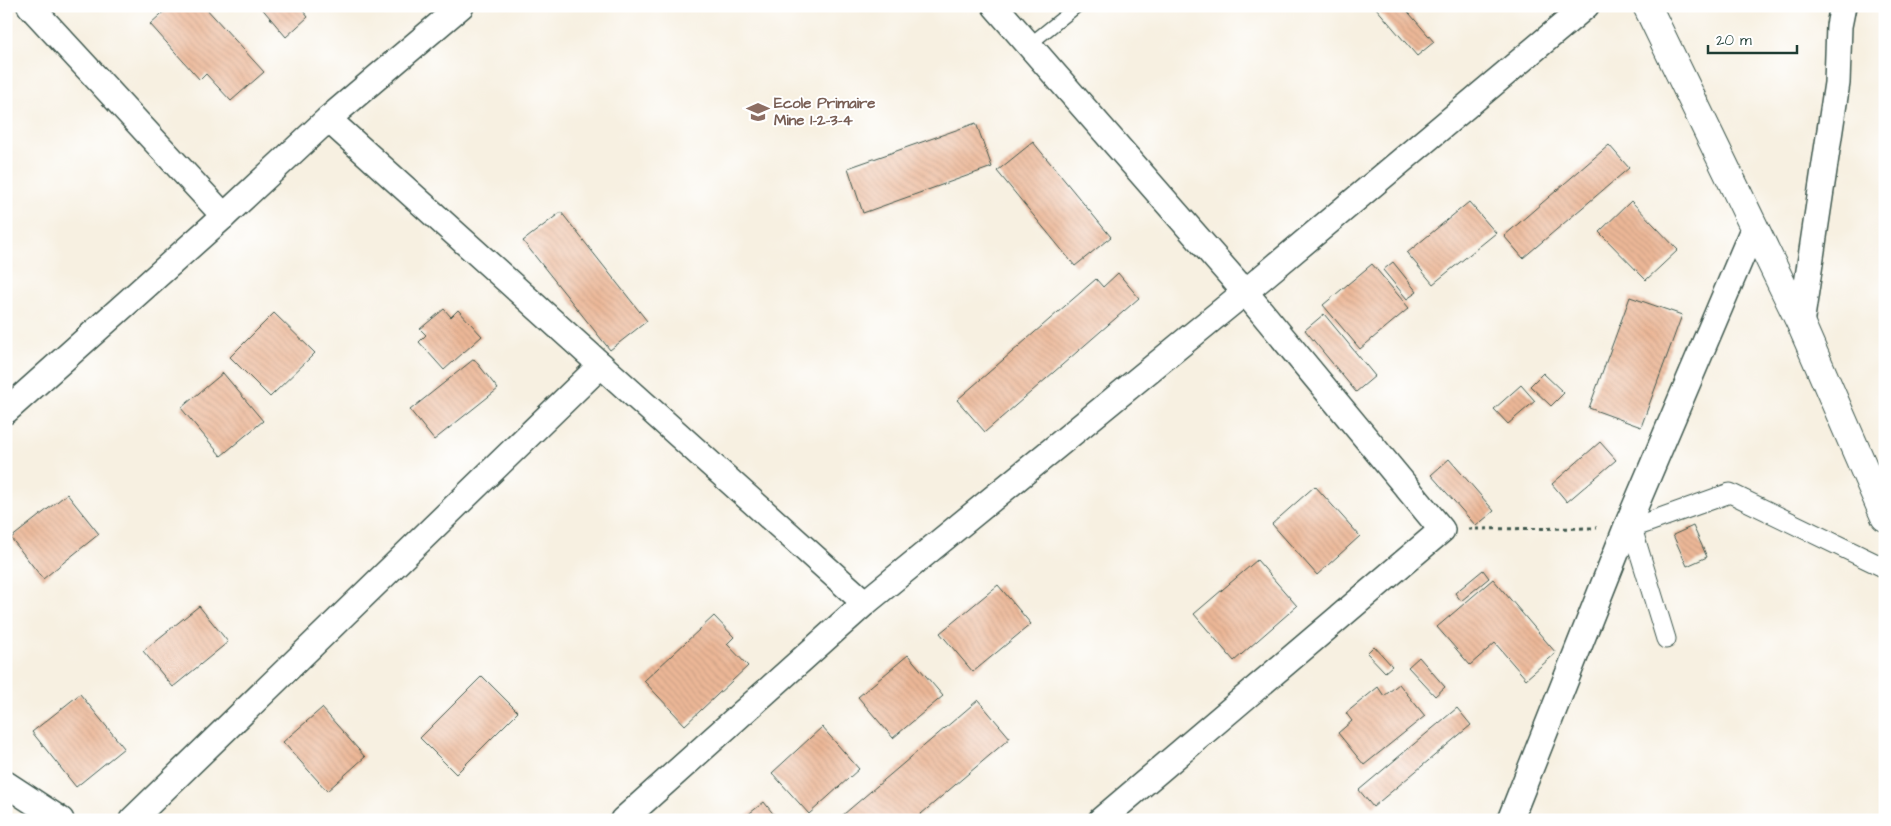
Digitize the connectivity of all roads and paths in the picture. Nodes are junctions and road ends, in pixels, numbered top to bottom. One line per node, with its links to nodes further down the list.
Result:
1 (30, 6): 10 (street)
2 (461, 6): 9 (street)
3 (995, 6): 8 (street)
4 (1077, 6): 8 (lane)
5 (1586, 6): 12 (street)
6 (1647, 6): 11 (street)
7 (1842, 6): 13 (street)
8 (1029, 45): 12 (street)
9 (328, 119): 10 (street); 14 (street)
10 (224, 216): 15 (street)
11 (1754, 227): 13 (street); 17 (street)
12 (1245, 292): 18 (street); 20 (street)
13 (1801, 324): 16 (street)
14 (601, 365): 20 (street); 24 (street)
15 (6, 411)
16 (1885, 518)
17 (1626, 528): 18 (path); 27 (street)
18 (1442, 530): 26 (street)
19 (1885, 568): 21 (street)
20 (865, 603): 25 (street)
21 (1666, 639)
22 (6, 784): 23 (street)
23 (62, 820)
24 (132, 820)
25 (623, 820)
26 (1100, 820)
27 (1510, 820)

